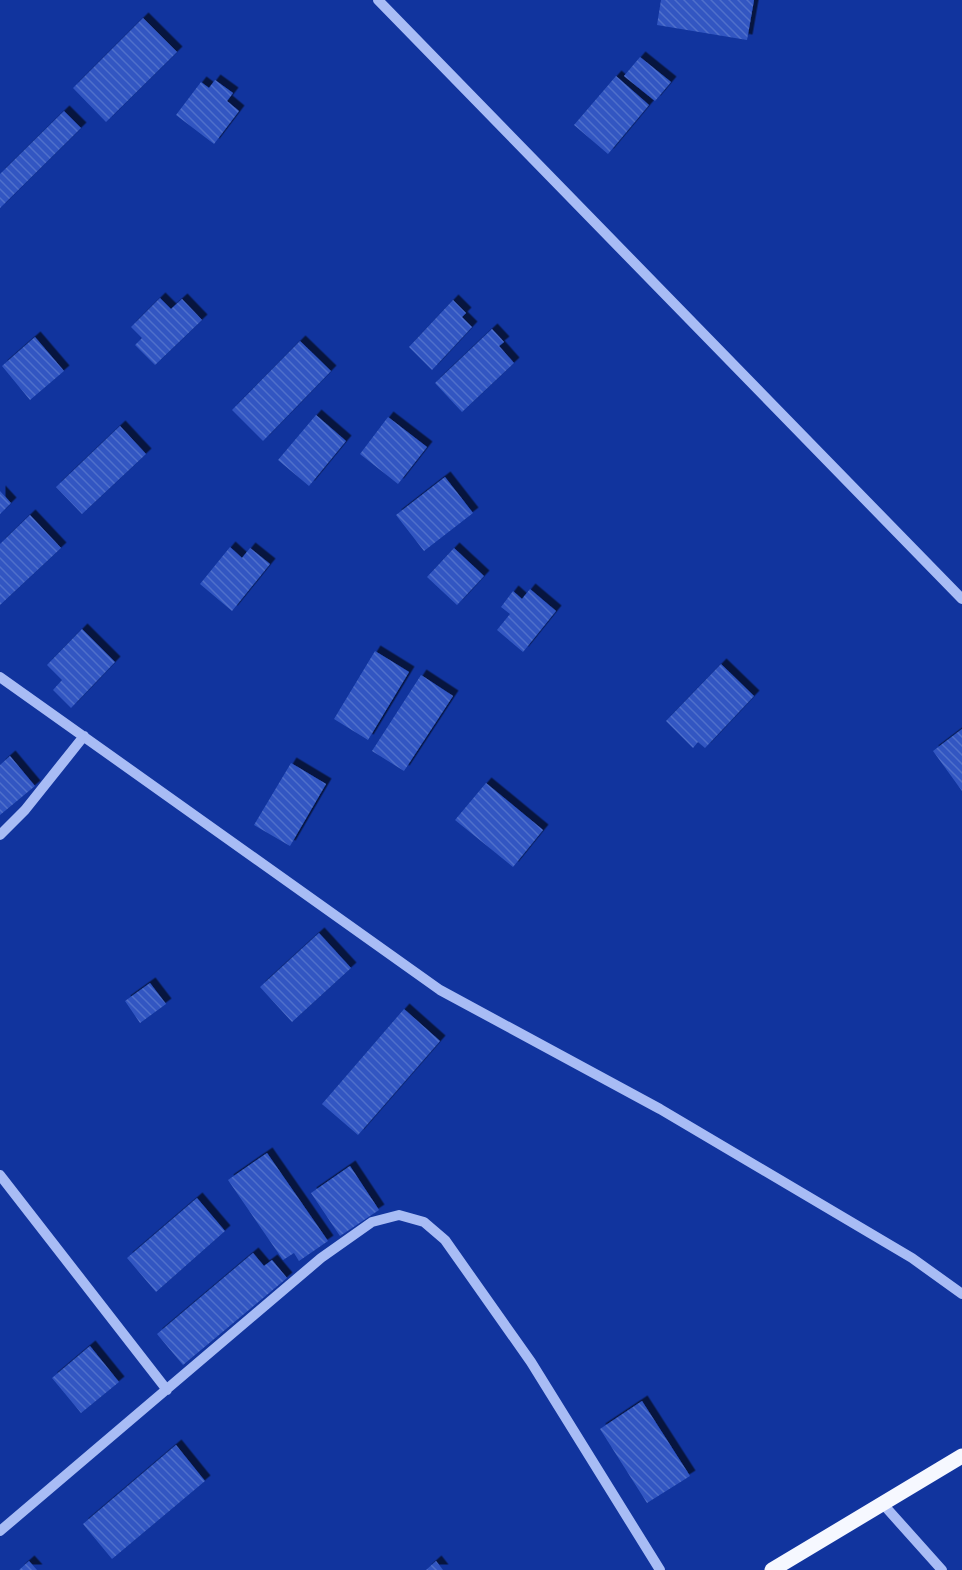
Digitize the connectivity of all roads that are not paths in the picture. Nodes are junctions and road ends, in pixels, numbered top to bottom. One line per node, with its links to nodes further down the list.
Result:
1 (378, 0): 2 (street)
2 (962, 599)
3 (0, 677): 4 (street)
4 (84, 736): 5 (street); 7 (street)
5 (0, 835)
6 (0, 1175): 8 (street)
7 (962, 1294)
8 (167, 1390): 11 (street); 12 (street)
9 (962, 1456): 10 (main road)
10 (882, 1503): 13 (main road); 14 (street)
11 (0, 1531)
12 (660, 1570)
13 (772, 1570)
14 (942, 1570)

